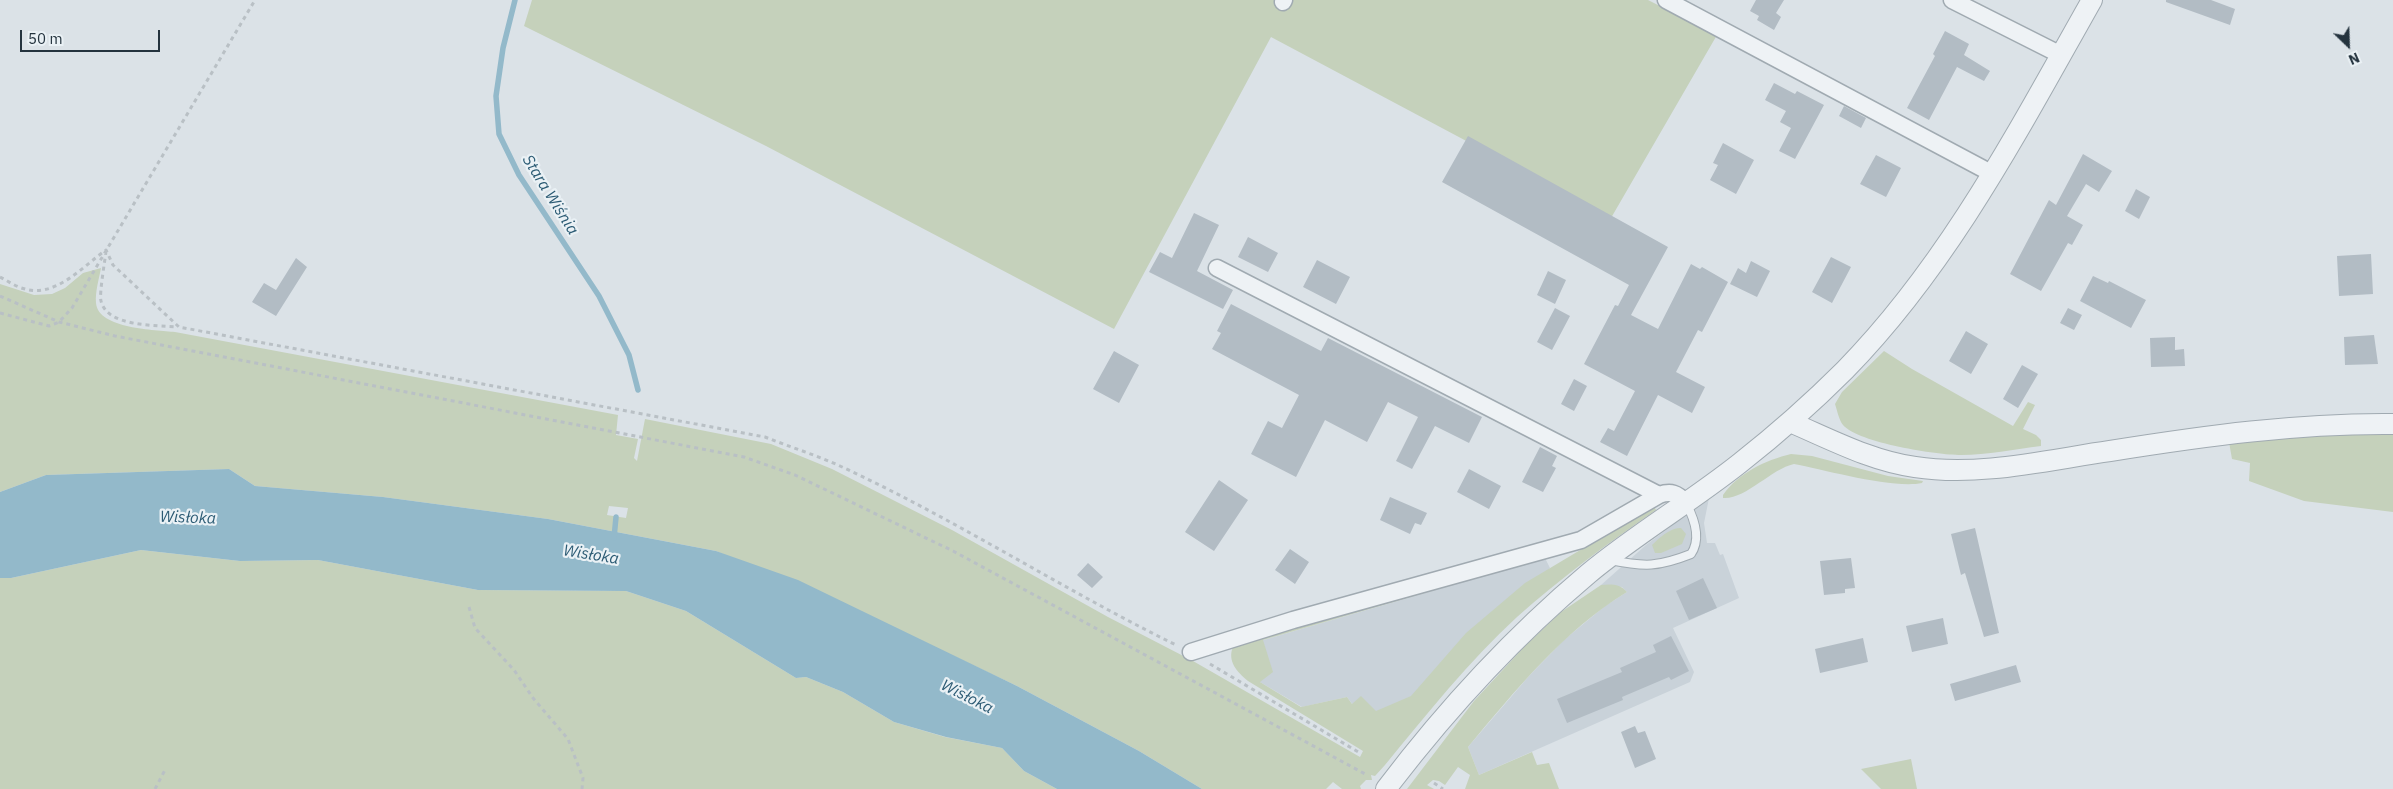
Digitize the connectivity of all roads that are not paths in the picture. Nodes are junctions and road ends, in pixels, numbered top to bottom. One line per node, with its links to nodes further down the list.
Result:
1 (1666, 0): 5 (street)
2 (1952, 0): 4 (street)
3 (2092, 0): 4 (street)
4 (2061, 55): 5 (street)
5 (1991, 173): 7 (street)
6 (1216, 268): 9 (street)
7 (1790, 422): 8 (street); 10 (street)
8 (2393, 424)
9 (1659, 495): 10 (street); 12 (street)
10 (1686, 503): 11 (street); 11 (lane)
11 (1608, 559): 13 (street)
12 (1191, 652)
13 (1387, 787)

